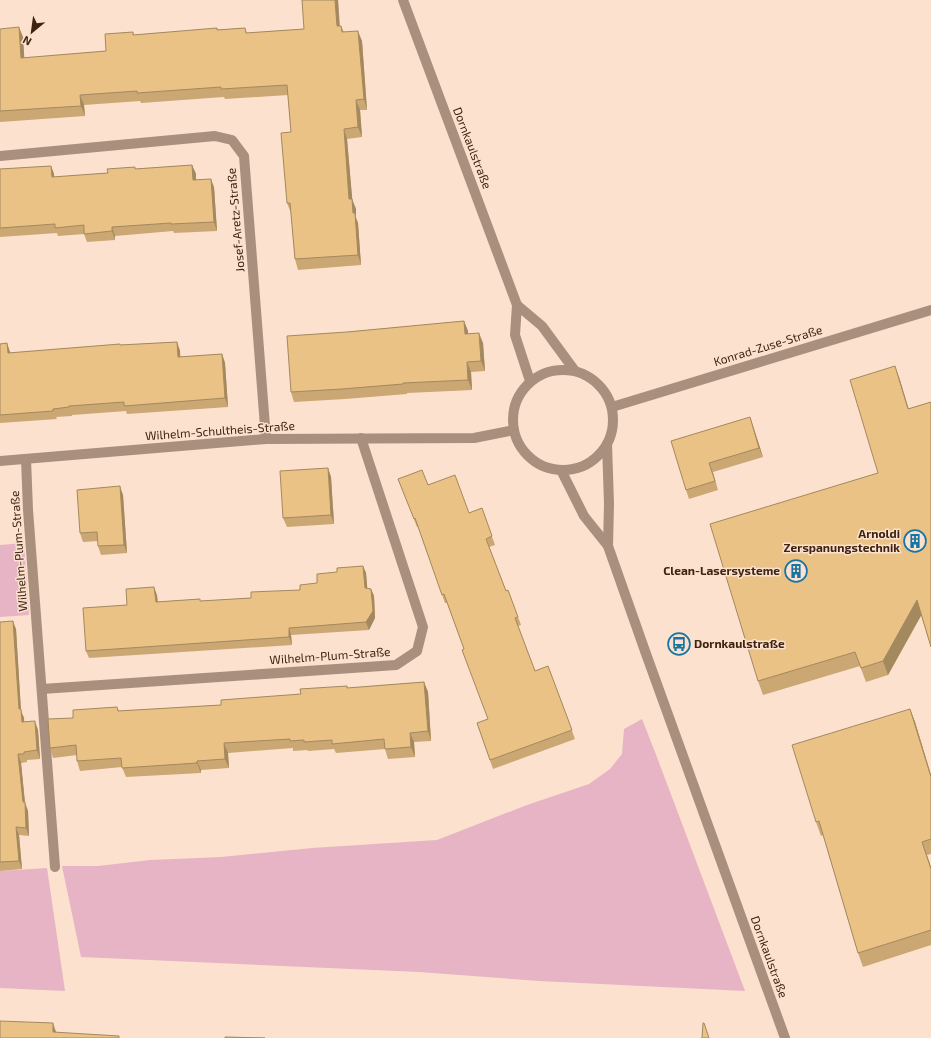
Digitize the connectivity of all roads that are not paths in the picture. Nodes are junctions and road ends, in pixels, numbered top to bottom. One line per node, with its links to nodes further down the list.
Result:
1 (403, 0): 3 (street, Dornkaulstraße)
2 (0, 156): 10 (street, Josef-Aretz-Straße)
3 (517, 305): 5 (street, Dornkaulstraße); 6 (street, Dornkaulstraße)
4 (931, 310): 7 (street, Konrad-Zuse-Straße)
5 (575, 370): 6 (street); 7 (street)
6 (530, 381): 8 (street)
7 (612, 407): 11 (street)
8 (514, 430): 9 (street, Wilhelm-Schultheis-Straße); 14 (street)
9 (361, 438): 10 (street, Wilhelm-Schultheis-Straße); 16 (street, Wilhelm-Plum-Straße)
10 (266, 439): 12 (street, Wilhelm-Schultheis-Straße)
11 (607, 444): 14 (street); 15 (street, Dornkaulstraße)
12 (26, 459): 13 (street, Wilhelm-Schultheis-Straße); 16 (street, Wilhelm-Plum-Straße)
13 (0, 461)
14 (561, 470): 15 (street, Dornkaulstraße)
15 (608, 546): 18 (street, Dornkaulstraße)
16 (42, 689): 17 (street, Wilhelm-Plum-Straße)
17 (55, 867)
18 (785, 1038)

